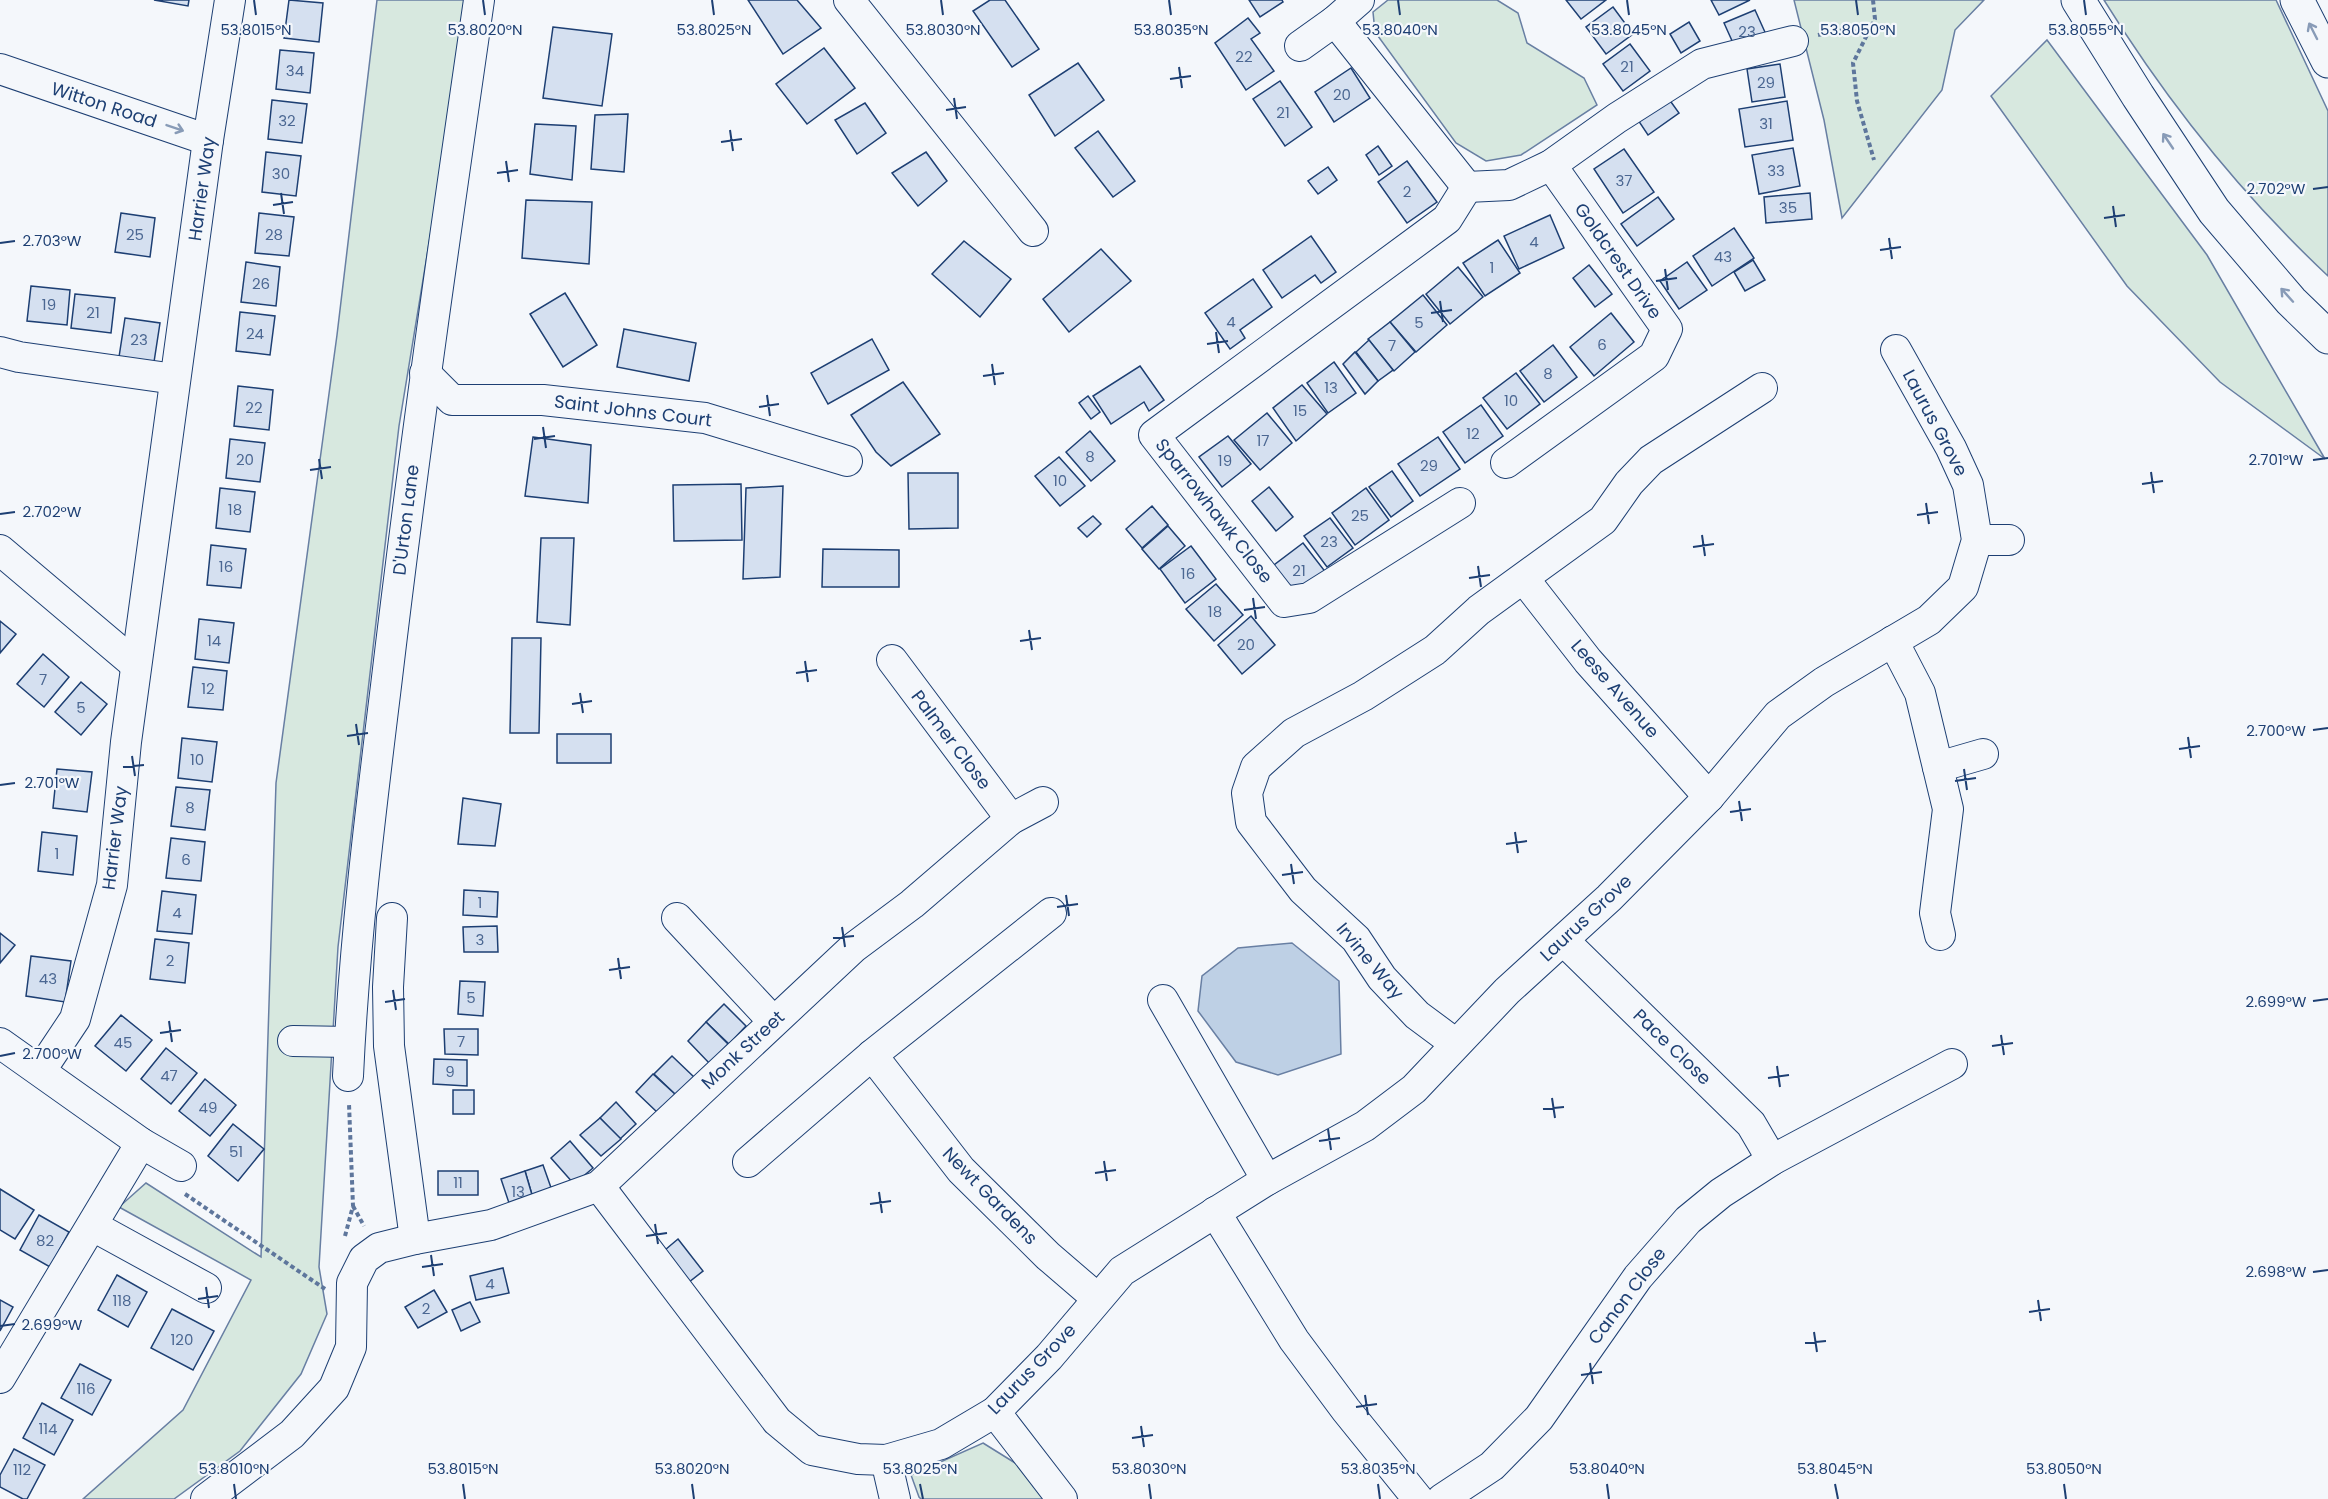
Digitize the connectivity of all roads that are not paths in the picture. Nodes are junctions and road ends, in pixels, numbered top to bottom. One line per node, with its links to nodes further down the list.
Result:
1 (230, 0): 12 (street, Harrier Way)
2 (479, 0): 19 (street, D'Urton Lane)
3 (849, 0): 15 (street)
4 (1359, 0): 7 (street)
5 (2078, 0): 16 (highway, one-way to 5)
6 (2297, 0): 10 (highway, one-way to 6)
7 (1335, 21): 9 (street); 14 (street)
8 (1793, 41): 13 (street)
9 (1300, 46)
10 (2328, 61)
11 (0, 69): 12 (street, Witton Road, one-way to 12)
12 (208, 140): 20 (street, Harrier Way)
13 (1551, 165): 14 (street); 23 (street, Goldcrest Drive)
14 (1467, 188): 24 (street, Sparrowhawk Close)
15 (1033, 231)
16 (2328, 337)
17 (1896, 350): 25 (street, Laurus Grove)
18 (0, 352): 20 (street)
19 (425, 373): 22 (street, Saint Johns Court); 45 (street, D'Urton Lane)
20 (175, 379): 31 (street, Harrier Way)
21 (1762, 388): 28 (street)
22 (847, 461)
23 (1506, 463)
24 (1460, 503)
25 (1977, 540): 26 (street); 29 (street, Laurus Grove)
26 (2009, 540)
27 (0, 550): 31 (street)
28 (1524, 579): 34 (street, Leese Avenue); 47 (street, Irvine Way)
29 (1893, 641): 33 (street); 34 (street, Laurus Grove)
30 (892, 660): 36 (street, Palmer Close)
31 (136, 665): 50 (street, Harrier Way)
32 (1983, 754): 33 (street)
33 (1938, 768): 40 (street)
34 (1709, 797): 41 (street, Laurus Grove)
35 (1043, 802): 36 (street, Monk Street)
36 (1011, 819): 43 (street, Monk Street)
37 (1051, 913): 48 (street)
38 (392, 918): 60 (street)
39 (677, 918): 43 (street)
40 (1940, 935)
41 (1564, 941): 47 (street, Laurus Grove); 53 (street, Pace Close)
42 (1163, 1000): 56 (street)
43 (773, 1021): 57 (street, Monk Street)
44 (293, 1041): 45 (street)
45 (349, 1042): 51 (street, D'Urton Lane)
46 (0, 1043): 50 (street)
47 (1456, 1044): 56 (street, Laurus Grove)
48 (872, 1055): 54 (street); 62 (street, Newt Gardens)
49 (1952, 1064): 53 (street)
50 (41, 1070): 52 (street)
51 (348, 1076)
52 (141, 1143): 55 (street); 59 (street)
53 (1772, 1160): 70 (street, Canon Close)
54 (748, 1162)
55 (181, 1166)
56 (1267, 1180): 58 (street, Laurus Grove)
57 (599, 1186): 60 (street, Monk Street); 65 (street, Laurus Grove)
58 (1215, 1212): 62 (street, Laurus Grove); 69 (street)
59 (93, 1226): 61 (street); 63 (street)
60 (415, 1239): 66 (street, Monk Street)
61 (206, 1288)
62 (1097, 1298): 64 (street, Laurus Grove)
63 (0, 1378)
64 (994, 1412): 65 (street, Laurus Grove); 68 (street)
65 (886, 1461): 67 (street)
66 (206, 1499)
67 (895, 1499)
68 (1062, 1499)
69 (1418, 1499)
70 (1442, 1499)

